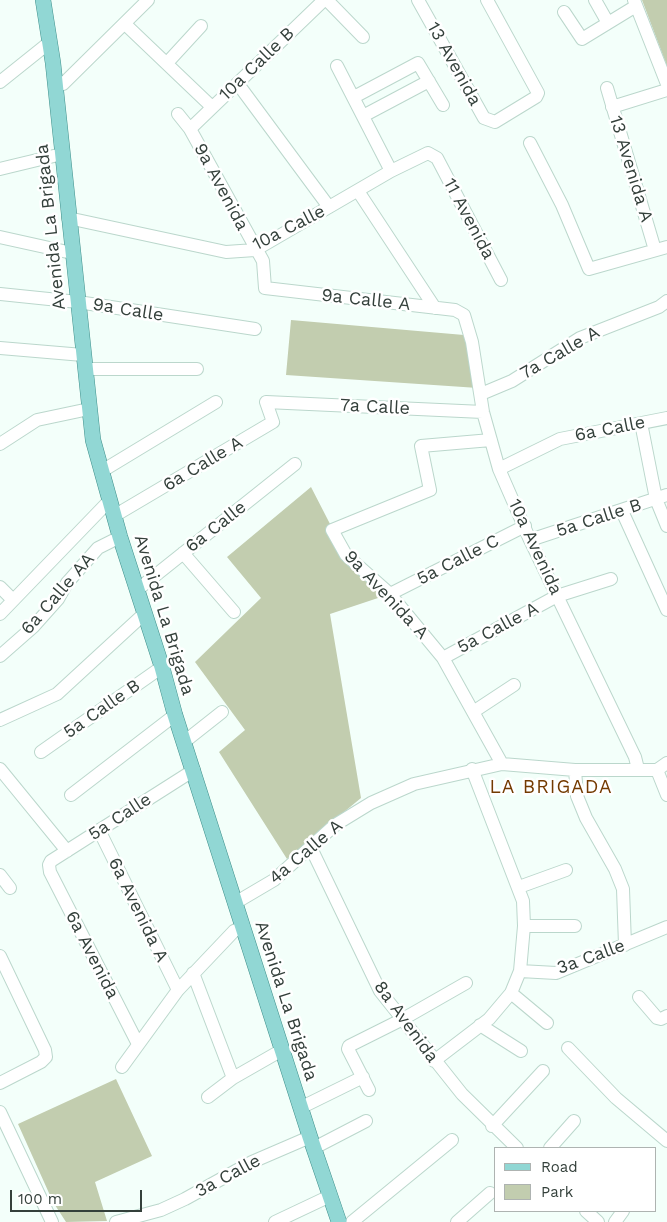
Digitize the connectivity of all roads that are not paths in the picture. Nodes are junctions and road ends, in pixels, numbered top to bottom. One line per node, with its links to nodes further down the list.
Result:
1 (148, 0): 10 (street)
2 (326, 0): 12 (street); 18 (street, 10a Calle B)
3 (418, 0): 4 (street, 13 Avenida)
4 (487, 0)
5 (595, 0): 9 (street)
6 (46, 1): 13 (main road, Avenida La Brigada)
7 (635, 3): 9 (street); 19 (street)
8 (564, 12): 9 (street)
9 (608, 23)
10 (125, 24): 14 (street); 20 (street)
11 (201, 26): 14 (street)
12 (363, 37)
13 (50, 42): 17 (street); 20 (main road, Avenida La Brigada)
14 (167, 63): 25 (street)
15 (337, 66): 23 (street)
16 (429, 81): 23 (street); 24 (street); 28 (street)
17 (0, 82)
18 (238, 84): 25 (street, 10a Calle B); 36 (street)
19 (667, 84)
20 (55, 87): 31 (main road, Avenida La Brigada)
21 (606, 88): 26 (street, 13 Avenida A)
22 (667, 90): 26 (street)
23 (354, 97): 28 (street)
24 (443, 106)
25 (212, 107): 29 (street, 10a Calle B)
26 (612, 107): 39 (street, 13 Avenida A)
27 (178, 114): 29 (street, 9a Avenida)
28 (362, 116): 34 (street)
29 (190, 129): 40 (street, 9a Avenida)
30 (530, 143): 39 (street)
31 (62, 154): 33 (street); 37 (main road, Avenida La Brigada)
32 (436, 158): 34 (street, 10a Calle); 42 (street, 11 Avenida)
33 (0, 169)
34 (390, 171): 35 (street, 10a Calle)
35 (358, 191): 36 (street, 10a Calle); 47 (street)
36 (329, 208): 40 (street, 10a Calle)
37 (68, 218): 40 (street, 10a Calle); 41 (main road, Avenida La Brigada)
38 (0, 237): 41 (street)
39 (661, 249)
40 (255, 250): 43 (street, 9a Avenida)
41 (72, 253): 46 (main road, Avenida La Brigada)
42 (501, 280)
43 (266, 289): 47 (street, 9a Calle A)
44 (0, 294): 46 (street, 9a Calle)
45 (667, 301): 53 (street, 7a Calle A)
46 (78, 302): 49 (street, 9a Calle); 51 (main road, Avenida La Brigada)
47 (435, 308): 48 (street, 9a Calle A)
48 (464, 314): 53 (street, 10a Avenida)
49 (255, 329)
50 (0, 348): 51 (street)
51 (84, 362): 52 (street); 56 (main road, Avenida La Brigada)
52 (197, 369)
53 (481, 394): 57 (street, 10a Avenida)
54 (216, 402): 64 (street)
55 (266, 402): 57 (street, 7a Calle); 68 (street, 6a Calle A)
56 (89, 409): 61 (street); 64 (main road, Avenida La Brigada)
57 (483, 412): 60 (street, 10a Avenida)
58 (667, 418): 59 (street, 6a Calle)
59 (641, 423): 63 (street, 6a Calle); 65 (street)
60 (491, 440): 63 (street, 10a Avenida); 77 (street, 9a Avenida A)
61 (0, 444)
62 (295, 464): 73 (street, 6a Calle)
63 (499, 469): 69 (street, 10a Avenida)
64 (102, 471): 66 (main road, Avenida La Brigada)
65 (661, 497): 67 (street, 5a Calle B); 70 (street)
66 (110, 500): 68 (main road, Avenida La Brigada); 79 (street)
67 (622, 511): 72 (street, 5a Calle B); 80 (street)
68 (114, 516): 71 (main road, Avenida La Brigada)
69 (525, 526): 72 (street, 10a Avenida); 77 (street, 5a Calle C)
70 (667, 526)
71 (120, 537): 76 (main road, Avenida La Brigada); 84 (street, 6a Calle AA)
72 (530, 540): 78 (street, 10a Avenida)
73 (183, 553): 76 (street, 6a Calle); 81 (street)
74 (611, 579): 78 (street, 5a Calle A)
75 (0, 587): 79 (street)
76 (137, 590): 83 (main road, Avenida La Brigada)
77 (390, 594): 85 (street, 9a Avenida A)
78 (558, 596): 85 (street, 5a Calle A); 98 (street, 10a Avenida)
79 (13, 600): 82 (street)
80 (667, 610)
81 (234, 612)
82 (0, 614)
83 (144, 614): 86 (main road, Avenida La Brigada); 91 (street)
84 (0, 656)
85 (443, 658): 89 (street, 9a Avenida A)
86 (162, 667): 90 (main road, Avenida La Brigada); 93 (street, 5a Calle B)
87 (514, 685): 89 (street)
88 (222, 712): 92 (street)
89 (473, 712): 94 (street, 9a Avenida A)
90 (175, 715): 92 (main road, Avenida La Brigada); 101 (street)
91 (0, 720)
92 (184, 742): 99 (main road, Avenida La Brigada)
93 (41, 752)
94 (502, 764): 97 (street, 4a Calle A); 100 (street, 4a Calle A)
95 (662, 766): 98 (street, 4a Calle A); 102 (street)
96 (0, 769): 105 (street)
97 (472, 769): 104 (street, 4a Calle A); 109 (street)
98 (638, 769): 100 (street, 4a Calle A)
99 (194, 770): 103 (street, 5a Calle); 111 (main road, Avenida La Brigada)
100 (576, 770): 116 (street)
101 (71, 795)
102 (667, 796)
103 (98, 830): 105 (street, 5a Calle); 121 (street, 6a Avenida A)
104 (311, 848): 111 (street, 4a Calle A); 125 (street, 8a Avenida)
105 (67, 851): 106 (street, 5a Calle)
106 (49, 865): 128 (street, 6a Avenida)
107 (566, 870): 109 (street)
108 (0, 875): 110 (street)
109 (519, 887): 112 (street)
110 (10, 888)
111 (235, 903): 114 (main road, Avenida La Brigada)
112 (524, 926): 113 (street); 118 (street)
113 (575, 926)
114 (243, 927): 119 (street); 130 (main road, Avenida La Brigada)
115 (667, 927): 116 (street, 3a Calle)
116 (625, 945): 118 (street, 3a Calle)
117 (0, 956): 137 (street)
118 (520, 971): 122 (street)
119 (193, 973): 121 (street); 136 (street)
120 (466, 983): 125 (street)
121 (178, 990): 128 (street)
122 (511, 993): 126 (street); 127 (street)
123 (639, 997): 124 (street)
124 (667, 1016)
125 (403, 1019): 132 (street, 8a Avenida); 135 (street)
126 (547, 1023)
127 (480, 1025): 131 (street); 132 (street)
128 (138, 1044): 133 (street)
129 (568, 1048): 147 (street)
130 (282, 1050): 136 (street); 140 (main road, Avenida La Brigada)
131 (521, 1051)
132 (434, 1061): 144 (street, 8a Avenida)
133 (122, 1067)
134 (543, 1071): 144 (street)
135 (362, 1077): 138 (street); 140 (street)
136 (233, 1078): 139 (street)
137 (0, 1083)
138 (369, 1090)
139 (208, 1097)
140 (300, 1108): 148 (main road, Avenida La Brigada)
141 (0, 1112): 145 (street)
142 (366, 1121): 148 (street, 3a Calle)
143 (574, 1121): 150 (street)
144 (492, 1126): 149 (street, 8a Avenida)
145 (4, 1131): 154 (street)
146 (452, 1140): 158 (street)
147 (667, 1141)
148 (312, 1142): 152 (main road, Avenida La Brigada); 155 (street, 3a Calle)
149 (516, 1147)
150 (551, 1147)
151 (490, 1193): 159 (street)
152 (330, 1196): 156 (street); 157 (main road, Avenida La Brigada)
153 (587, 1212): 160 (street)
154 (52, 1222)
155 (116, 1222)
156 (275, 1222)
157 (339, 1222)
158 (352, 1222)
159 (457, 1222)
160 (598, 1222)

